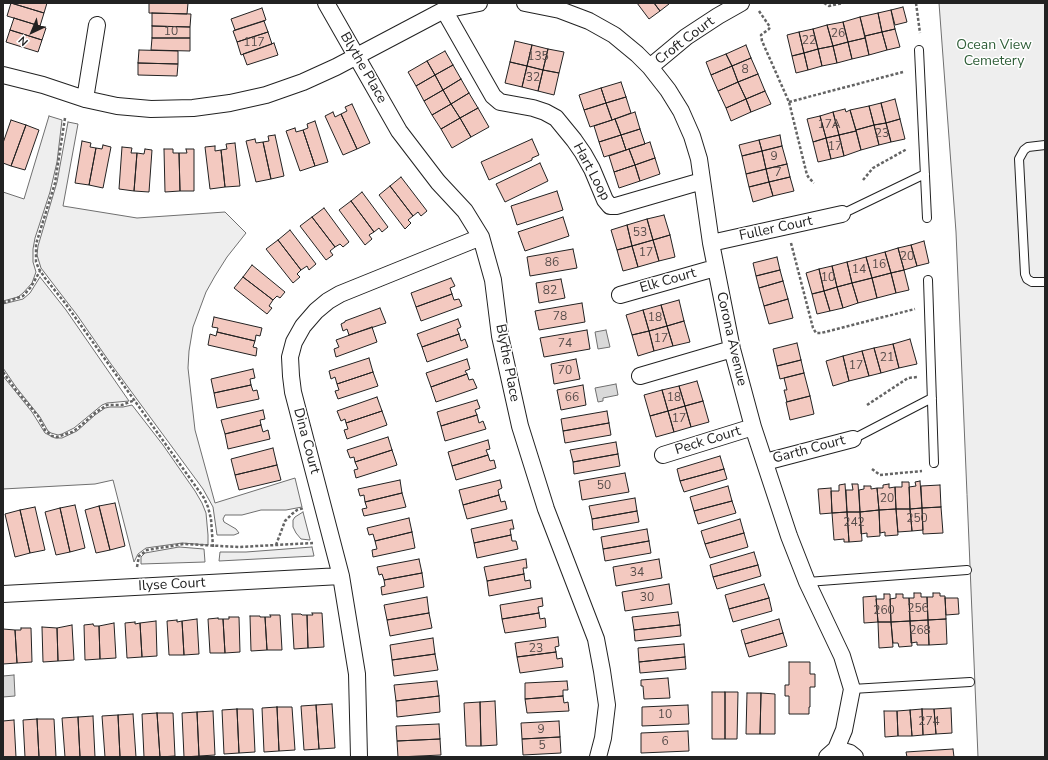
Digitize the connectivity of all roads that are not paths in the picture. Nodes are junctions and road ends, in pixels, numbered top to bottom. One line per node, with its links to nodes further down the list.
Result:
1 (326, 3): 8 (street, Blythe Place)
2 (479, 3): 5 (street)
3 (525, 3): 9 (street, Corona Avenue)
4 (741, 3): 9 (street, Croft Court)
5 (444, 10): 8 (street); 14 (street, Hart Loop)
6 (97, 25): 11 (street)
7 (919, 50): 13 (lane)
8 (356, 57): 11 (street); 17 (street, Blythe Place)
9 (650, 67): 14 (street, Corona Avenue)
10 (3, 75): 11 (street)
11 (85, 99)
12 (1045, 145): 21 (lane)
13 (925, 174): 15 (lane); 16 (lane)
14 (702, 181): 18 (street, Corona Avenue)
15 (842, 214): 18 (street, Fuller Court)
16 (926, 218)
17 (481, 237): 32 (street, Dina Court); 39 (street, Blythe Place)
18 (711, 243): 19 (street, Corona Avenue)
19 (715, 268): 22 (street, Elk Court); 23 (street, Corona Avenue)
20 (928, 280): 25 (lane)
21 (1045, 282)
22 (620, 295)
23 (732, 349): 24 (street); 26 (street, Corona Avenue)
24 (640, 376)
25 (932, 398): 27 (lane); 30 (lane)
26 (753, 427): 28 (street, Peck Court); 29 (street, Corona Avenue)
27 (853, 439): 29 (street, Garth Court)
28 (663, 456)
29 (765, 462): 33 (street, Corona Avenue)
30 (934, 463)
31 (967, 570): 33 (lane)
32 (341, 576): 34 (street, Ilyse Court); 38 (street, Dina Court)
33 (807, 582): 36 (street, Corona Avenue)
34 (3, 594)
35 (970, 682): 36 (lane)
36 (852, 690): 37 (street, Corona Avenue)
37 (831, 753): 40 (street)
38 (359, 757)
39 (598, 757)
40 (855, 757)

